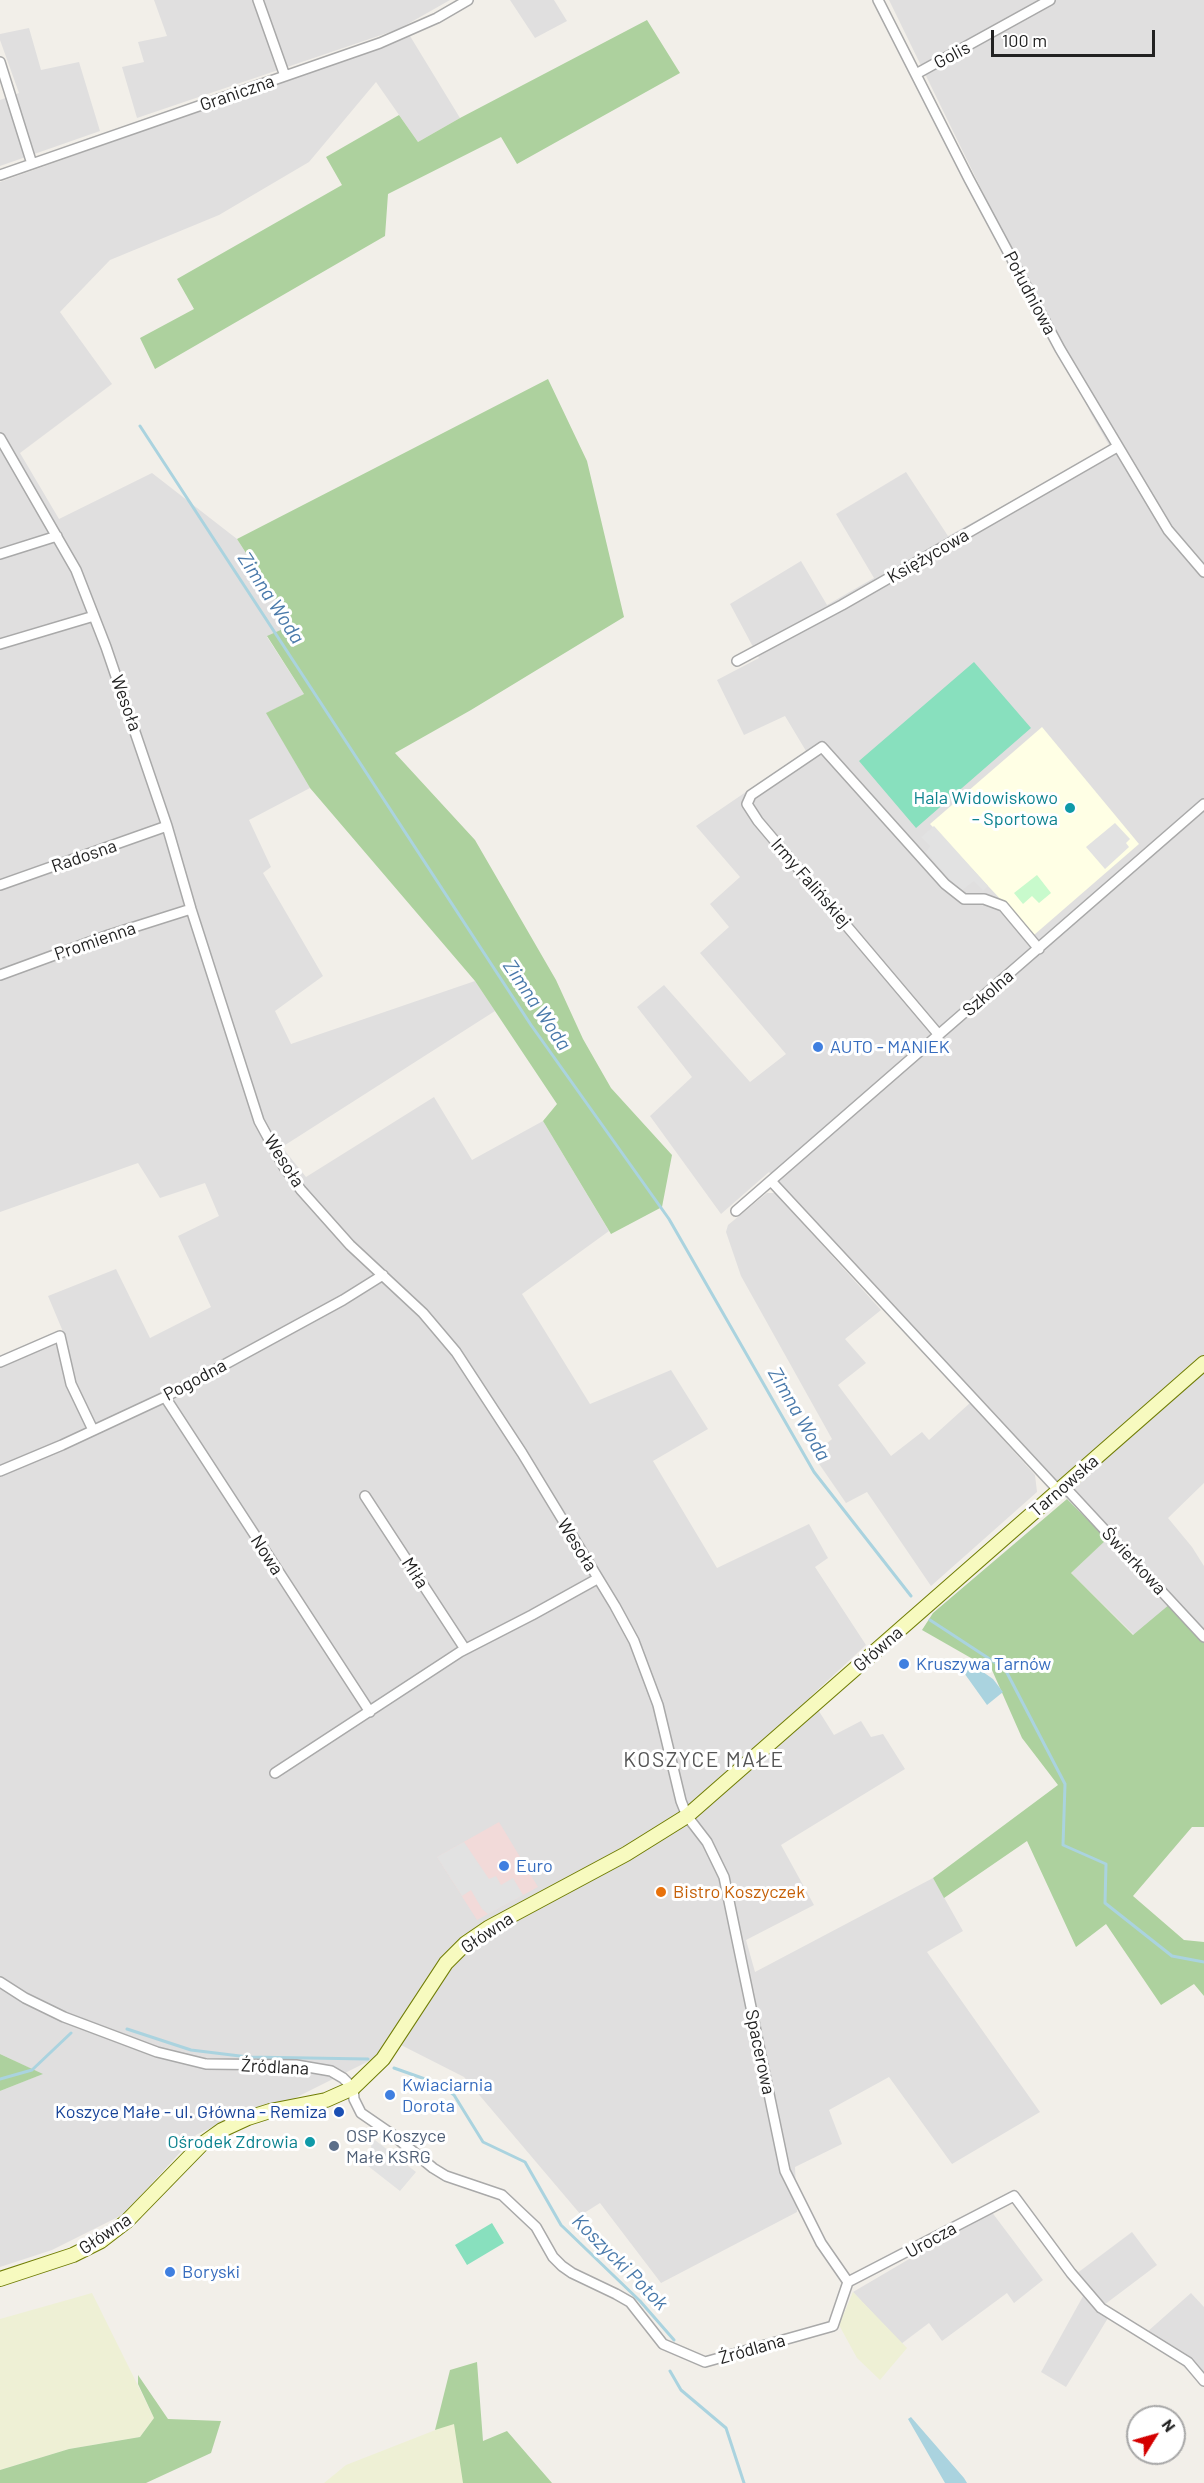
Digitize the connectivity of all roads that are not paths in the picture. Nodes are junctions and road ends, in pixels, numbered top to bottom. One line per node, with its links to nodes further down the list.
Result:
1 (258, 0): 7 (street)
2 (468, 0): 7 (street, Graniczna)
3 (878, 0): 6 (street, Południowa)
4 (1050, 0): 6 (street, Golis)
5 (0, 62): 8 (street)
6 (916, 74): 11 (street, Południowa)
7 (285, 76): 8 (street, Graniczna)
8 (32, 164): 9 (street, Graniczna)
9 (0, 175)
10 (0, 438): 12 (street, Wesoła)
11 (1117, 447): 14 (street, Południowa); 17 (street, Księżycowa)
12 (57, 536): 13 (street); 15 (street, Wesoła)
13 (0, 554)
14 (1204, 572)
15 (94, 616): 16 (street); 19 (street, Wesoła)
16 (0, 644)
17 (737, 662)
18 (1204, 804): 22 (street, Szkolna)
19 (167, 826): 20 (street, Radosna); 21 (street, Wesoła)
20 (0, 885)
21 (191, 909): 23 (street, Promienna); 27 (street, Wesoła)
22 (1039, 949): 24 (street, Szkolna); 24 (street, Irmy Falińskiej)
23 (0, 975)
24 (939, 1035): 25 (street, Szkolna)
25 (771, 1181): 26 (street, Szkolna); 33 (street)
26 (736, 1211)
27 (383, 1275): 30 (street, Pogodna); 35 (street, Wesoła)
28 (0, 1362): 31 (street)
29 (1204, 1363): 33 (street, Tarnowska)
30 (165, 1397): 31 (street, Pogodna); 39 (street, Nowa)
31 (93, 1430): 32 (street, Pogodna)
32 (0, 1471)
33 (1061, 1488): 36 (street, Tarnowska); 37 (street, Świerkowa)
34 (365, 1496): 38 (street, Miła)
35 (597, 1579): 38 (street); 41 (street, Wesoła)
36 (925, 1608): 41 (street, Główna)
37 (1204, 1637)
38 (465, 1649): 39 (street)
39 (370, 1712): 40 (street)
40 (275, 1773)
41 (687, 1816): 43 (street, Główna); 45 (street, Spacerowa)
42 (0, 1982): 43 (street, Źródlana)
43 (353, 2088): 44 (street, Główna); 45 (street, Źródlana)
44 (0, 2279)
45 (848, 2282): 46 (street, Urocza)
46 (1204, 2381)

